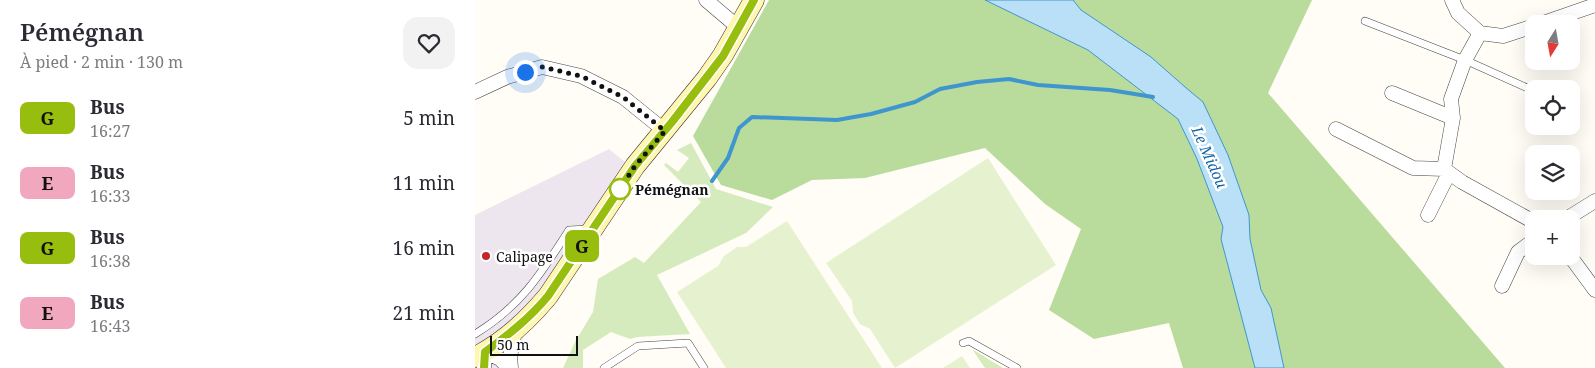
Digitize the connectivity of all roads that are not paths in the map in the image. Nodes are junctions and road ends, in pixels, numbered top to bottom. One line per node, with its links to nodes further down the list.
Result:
1 (706, 0): 7 (street)
2 (754, 0): 7 (street)
3 (1451, 0): 9 (street)
4 (1595, 5): 5 (street)
5 (1566, 15)
6 (1365, 20): 10 (lane)
7 (739, 28): 16 (street)
8 (1525, 29): 9 (street)
9 (1480, 33): 10 (street)
10 (1465, 60): 11 (lane); 14 (street)
11 (1525, 88)
12 (475, 92): 16 (street)
13 (1392, 93): 14 (street)
14 (1453, 118): 17 (street)
15 (1336, 129): 17 (street)
16 (665, 131): 22 (street)
17 (1446, 171): 20 (street); 21 (street)
18 (1595, 201): 19 (street)
19 (1580, 210)
20 (1428, 216)
21 (1525, 217)
22 (594, 228): 27 (street); 28 (lane)
23 (1525, 246): 25 (street)
24 (1577, 265): 26 (street)
25 (1502, 286)
26 (1595, 290)
27 (515, 330): 30 (street); 31 (street)
28 (475, 334)
29 (963, 343): 34 (lane)
30 (481, 359): 31 (street)
31 (510, 368)
32 (604, 368): 33 (lane)
33 (705, 368)
34 (1017, 368)

